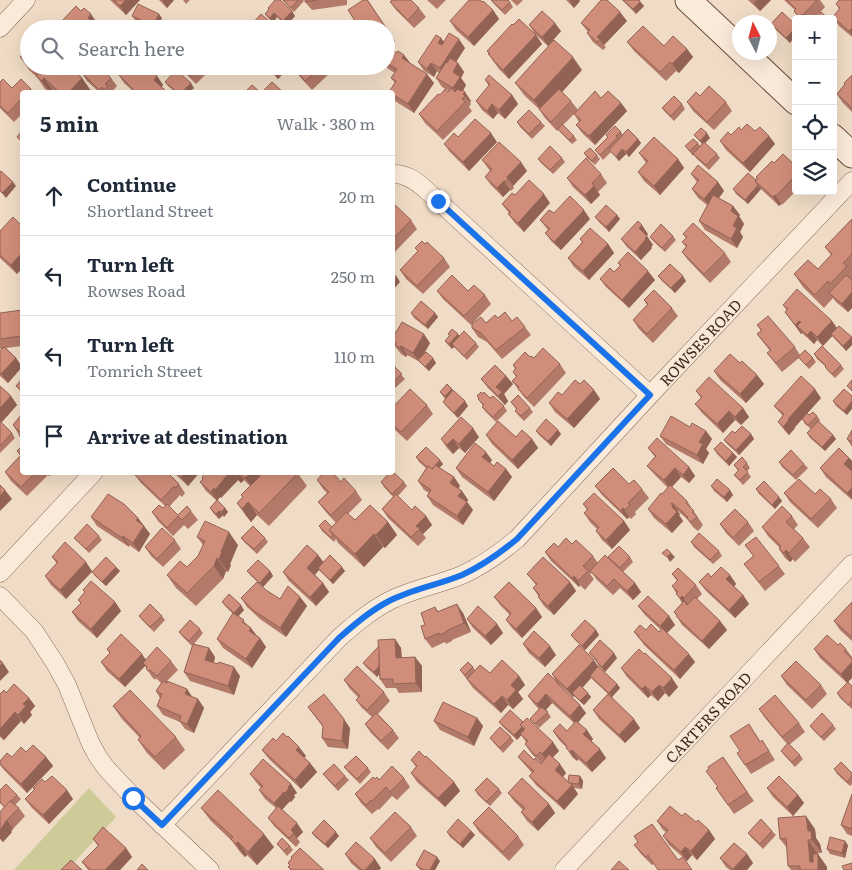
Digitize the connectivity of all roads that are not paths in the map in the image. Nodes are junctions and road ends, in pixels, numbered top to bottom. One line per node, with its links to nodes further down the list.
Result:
1 (26, 0): 3 (street)
2 (688, 0): 4 (main road)
3 (0, 28)
4 (732, 41)
5 (751, 60): 6 (main road)
6 (792, 98)
7 (837, 141): 8 (main road)
8 (852, 155)
9 (395, 174): 11 (street)
10 (852, 180): 11 (street, ROWSES ROAD)
11 (650, 395): 16 (street, ROWSES ROAD)
12 (91, 475): 14 (street)
13 (852, 564): 18 (street, CARTERS ROAD)
14 (0, 573)
15 (0, 596): 16 (street)
16 (162, 825): 17 (street)
17 (210, 870)
18 (564, 870)

